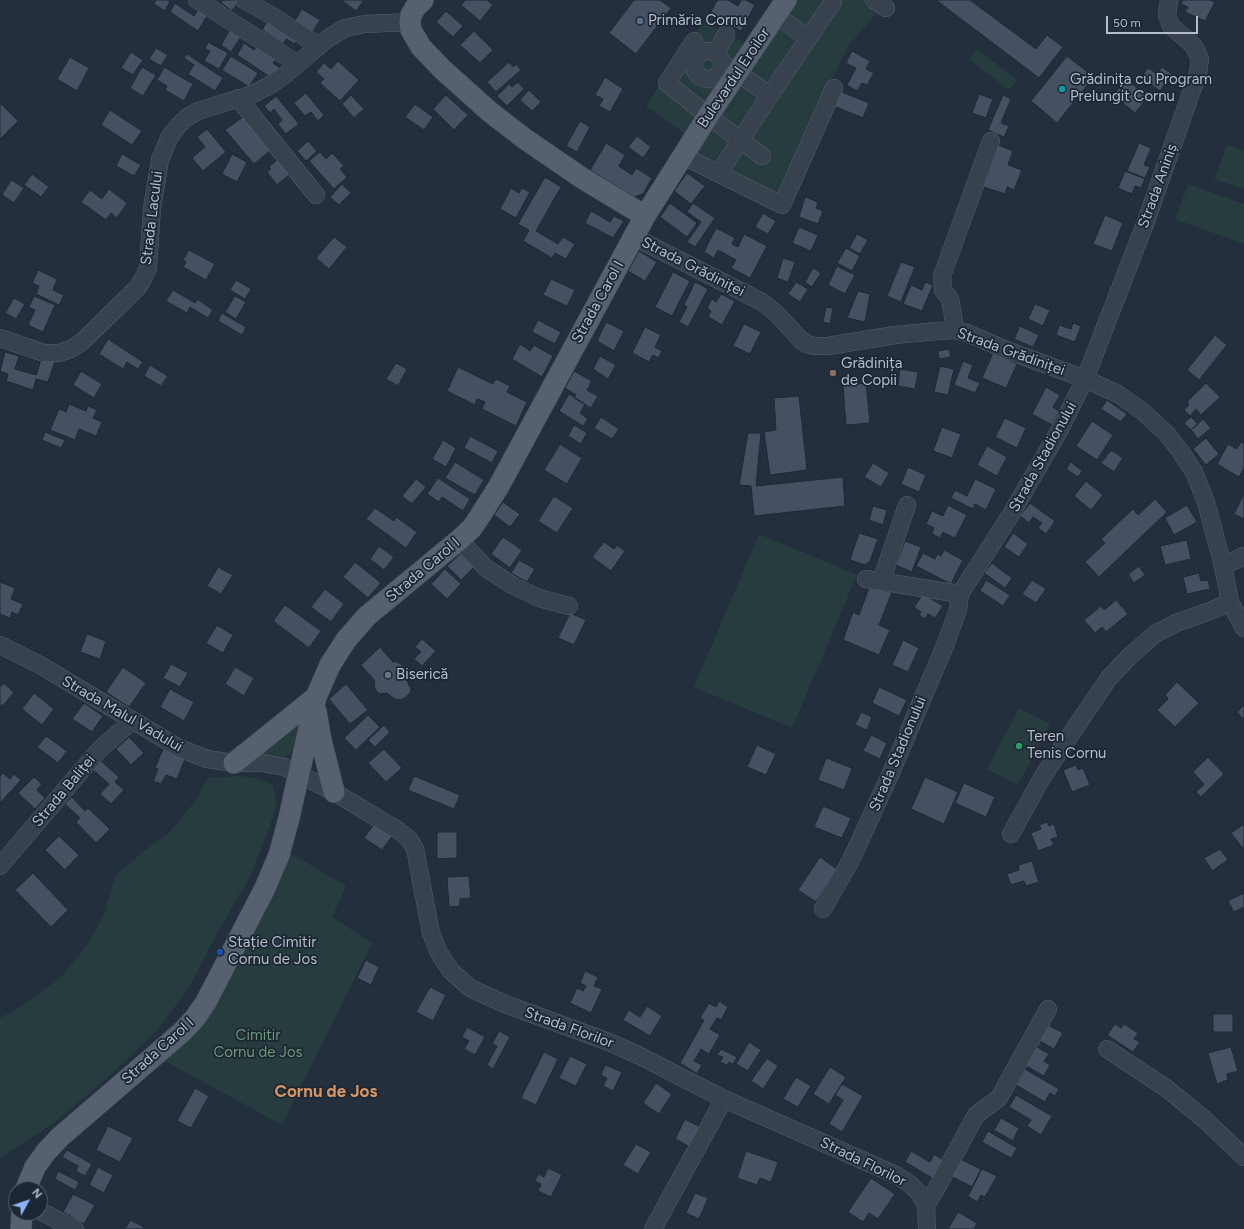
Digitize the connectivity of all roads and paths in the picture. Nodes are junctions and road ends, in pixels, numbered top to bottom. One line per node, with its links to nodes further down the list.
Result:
1 (197, 0): 13 (street)
2 (244, 0): 11 (street)
3 (423, 0): 7 (main road)
4 (1169, 0): 29 (street, Strada Aniniș)
5 (837, 1): 9 (street)
6 (781, 8): 9 (street); 12 (main road, Bulevardul Eroilor)
7 (410, 22): 11 (street, Strada Lacului); 25 (main road)
8 (726, 34): 12 (street)
9 (808, 38): 15 (street)
10 (694, 41): 16 (street)
11 (319, 46): 13 (street, Strada Lacului)
12 (725, 63): 15 (street); 16 (street); 18 (main road, Bulevardul Eroilor)
13 (298, 64): 17 (street, Strada Lacului)
14 (834, 88): 21 (street)
15 (770, 95): 19 (street)
16 (683, 96): 18 (street)
17 (238, 98): 24 (street); 28 (street, Strada Lacului)
18 (708, 116): 19 (street); 21 (main road, Bulevardul Eroilor)
19 (741, 141): 22 (street); 23 (street)
20 (991, 141): 27 (street)
21 (683, 156): 25 (main road, Bulevardul Eroilor)
22 (762, 156)
23 (721, 170)
24 (316, 195)
25 (645, 216): 26 (main road, Strada Carol I)
26 (634, 236): 27 (street, Strada Grădiniței); 31 (main road, Strada Carol I)
27 (955, 330): 29 (street, Strada Grădiniței)
28 (0, 338)
29 (1085, 379): 33 (street, Strada Grădiniței); 34 (street, Strada Stadionului)
30 (907, 505): 34 (street)
31 (459, 540): 36 (street); 39 (main road, Strada Carol I)
32 (1244, 556): 33 (street)
33 (1223, 566): 35 (street, Strada Grădiniței)
34 (960, 594): 46 (street, Strada Stadionului)
35 (1230, 602): 37 (street, Strada Grădiniței); 44 (street)
36 (568, 606)
37 (1244, 628)
38 (0, 644): 40 (street, Strada Malul Vadului)
39 (316, 697): 41 (main road); 42 (main road, Strada Carol I); 43 (main road)
40 (132, 721): 41 (street, Strada Malul Vadului); 45 (street, Strada Baliței)
41 (234, 763): 42 (street, Strada Malul Vadului)
42 (298, 772): 43 (street, Strada Florilor); 51 (main road, Strada Carol I)
43 (334, 792): 49 (street, Strada Florilor)
44 (1011, 834)
45 (0, 866)
46 (823, 909)
47 (1048, 1009): 52 (street)
48 (1108, 1049): 50 (street)
49 (724, 1099): 52 (street, Strada Florilor); 55 (street)
50 (1244, 1157)
51 (29, 1181)
52 (926, 1205): 56 (street)
53 (48, 1215): 54 (street)
54 (75, 1229)
55 (653, 1229)
56 (927, 1229)

